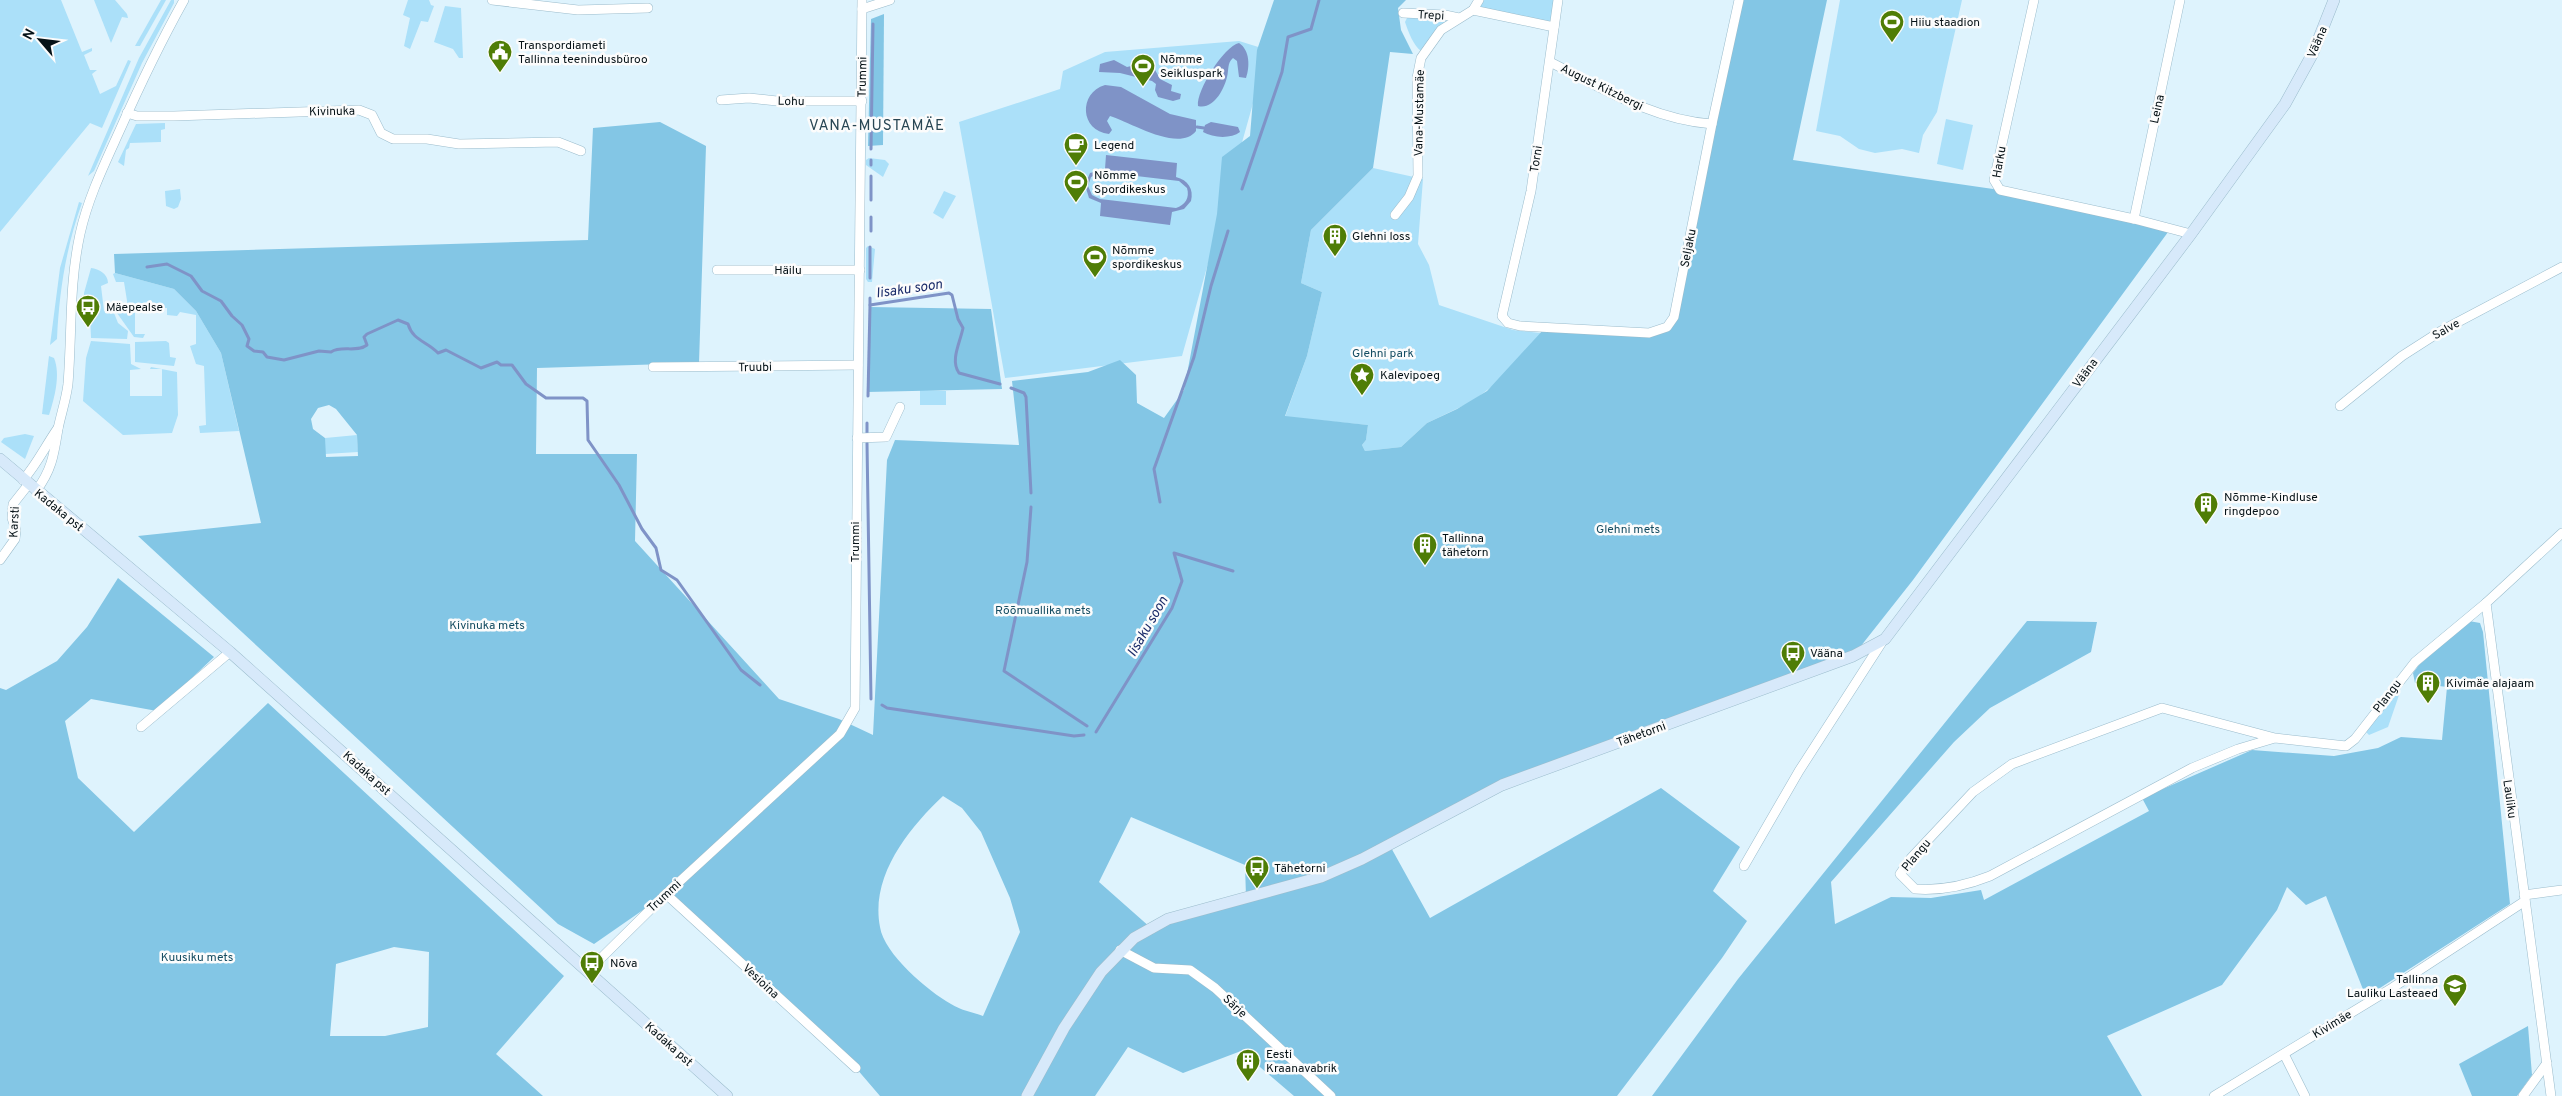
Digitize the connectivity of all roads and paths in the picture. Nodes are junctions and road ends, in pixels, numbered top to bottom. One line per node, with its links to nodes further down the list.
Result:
1 (184, 0): 19 (street)
2 (492, 0): 11 (street)
3 (890, 0): 10 (street)
4 (1479, 0): 12 (street)
5 (1558, 0): 15 (street, Torni)
6 (1739, 0): 20 (street, Seljaku)
7 (2034, 0): 23 (street, Harku)
8 (2180, 0): 23 (street, Leina)
9 (2334, 0): 24 (street, Vääna)
10 (862, 5): 18 (street, Trummi)
11 (648, 8)
12 (1474, 10): 14 (street, Vana-Mustamäe); 15 (street)
13 (1403, 13): 14 (street, Trepi)
14 (1459, 18): 22 (street, Vana-Mustamäe)
15 (1554, 27): 16 (street, Torni)
16 (1550, 62): 20 (street, August Kitzbergi); 28 (street, Torni)
17 (720, 100): 18 (street, Lohu)
18 (862, 101): 27 (street, Trummi)
19 (127, 113): 21 (street, Kivinuka); 33 (street)
20 (1712, 124): 28 (street, Seljaku)
21 (581, 152)
22 (1395, 216)
23 (2134, 219): 24 (street, Harku)
24 (2191, 234): 40 (street, Vääna)
25 (2562, 267): 31 (street, Salve)
26 (717, 270): 27 (street, Häilu)
27 (860, 270): 29 (street, Trummi)
28 (1502, 316)
29 (858, 365): 30 (street, Truubi); 34 (street, Trummi)
30 (653, 367)
31 (2340, 406)
32 (900, 408): 34 (street)
33 (58, 428): 36 (street); 36 (street)
34 (857, 438): 46 (street, Trummi)
35 (0, 459): 36 (street, Kadaka pst)
36 (29, 485): 38 (street, Karsti); 41 (street, Kadaka pst)
37 (2562, 533): 39 (street)
38 (0, 560)
39 (2486, 603): 43 (street, Plangu); 47 (street, Lauliku)
40 (1884, 639): 44 (street, Vääna); 48 (street, Tähetorni)
41 (230, 652): 42 (street); 49 (street, Kadaka pst)
42 (141, 727)
43 (2275, 738): 43 (street, Plangu)
44 (1744, 866)
45 (2562, 890): 47 (street, Kivimäe)
46 (666, 894): 49 (street, Trummi); 52 (street, Vesioina)
47 (2524, 898): 50 (street, Kivimäe); 51 (street, Lauliku)
48 (1120, 950): 54 (street, Tähetorni); 55 (street, Särje)
49 (588, 971): 53 (street, Kadaka pst)
50 (2284, 1054): 56 (street, Kivimäe); 57 (street)
51 (2547, 1063): 58 (street); 59 (street, Lauliku)
52 (856, 1068)
53 (727, 1096)
54 (1027, 1096)
55 (1331, 1096)
56 (2214, 1096)
57 (2305, 1096)
58 (2523, 1096)
59 (2551, 1096)

